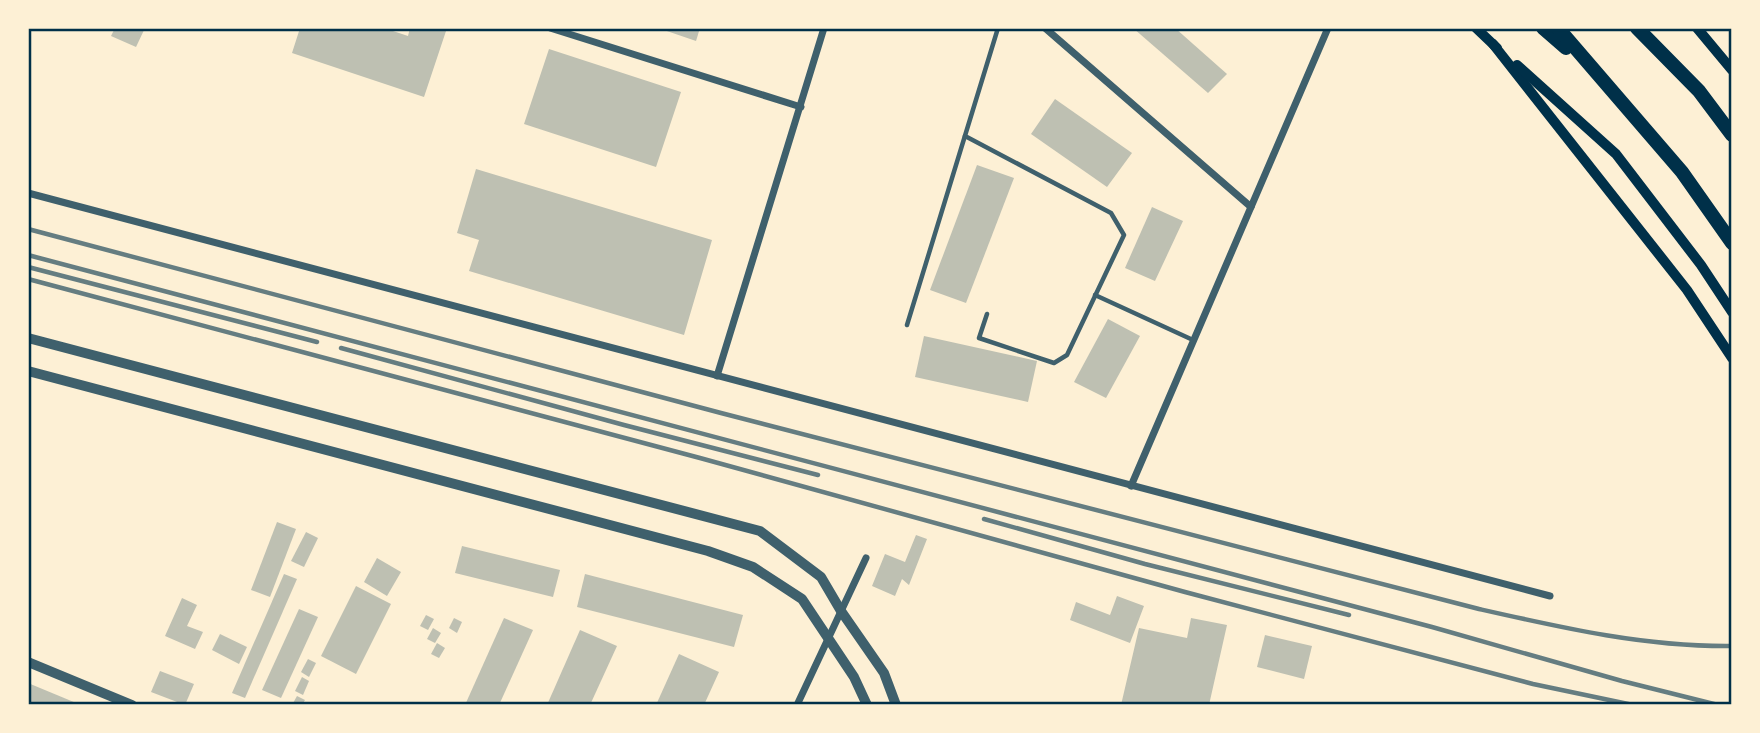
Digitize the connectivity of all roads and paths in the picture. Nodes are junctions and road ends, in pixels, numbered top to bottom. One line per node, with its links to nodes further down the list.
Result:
1 (550, 28): 15 (street)
2 (824, 28): 15 (street)
3 (998, 28): 17 (lane)
4 (1045, 28): 19 (street)
5 (1328, 28): 19 (street)
6 (1476, 28): 11 (main road)
7 (1543, 28): 14 (highway)
8 (1558, 28): 14 (highway)
9 (1637, 28): 16 (highway)
10 (1698, 30): 12 (main road); 13 (main road)
11 (1493, 44): 22 (main road); 27 (main road)
12 (1732, 59)
13 (1732, 70)
14 (1603, 80): 20 (highway)
15 (801, 107): 29 (street)
16 (1732, 135)
17 (965, 136): 21 (lane); 24 (lane)
18 (28, 193): 29 (street)
19 (1251, 207): 26 (street)
20 (1732, 243)
21 (1096, 295): 23 (lane); 26 (lane)
22 (1732, 312)
23 (986, 314)
24 (907, 325)
25 (28, 338): 33 (street)
26 (1194, 340): 30 (street)
27 (1732, 358)
28 (28, 371): 34 (street)
29 (717, 376): 30 (street)
30 (1131, 486): 32 (street)
31 (866, 558): 33 (street)
32 (1550, 596)
33 (841, 611): 34 (street); 39 (street)
34 (828, 638): 37 (street); 38 (street)
35 (28, 662): 36 (street)
36 (132, 705)
37 (797, 705)
38 (867, 705)
39 (896, 705)

